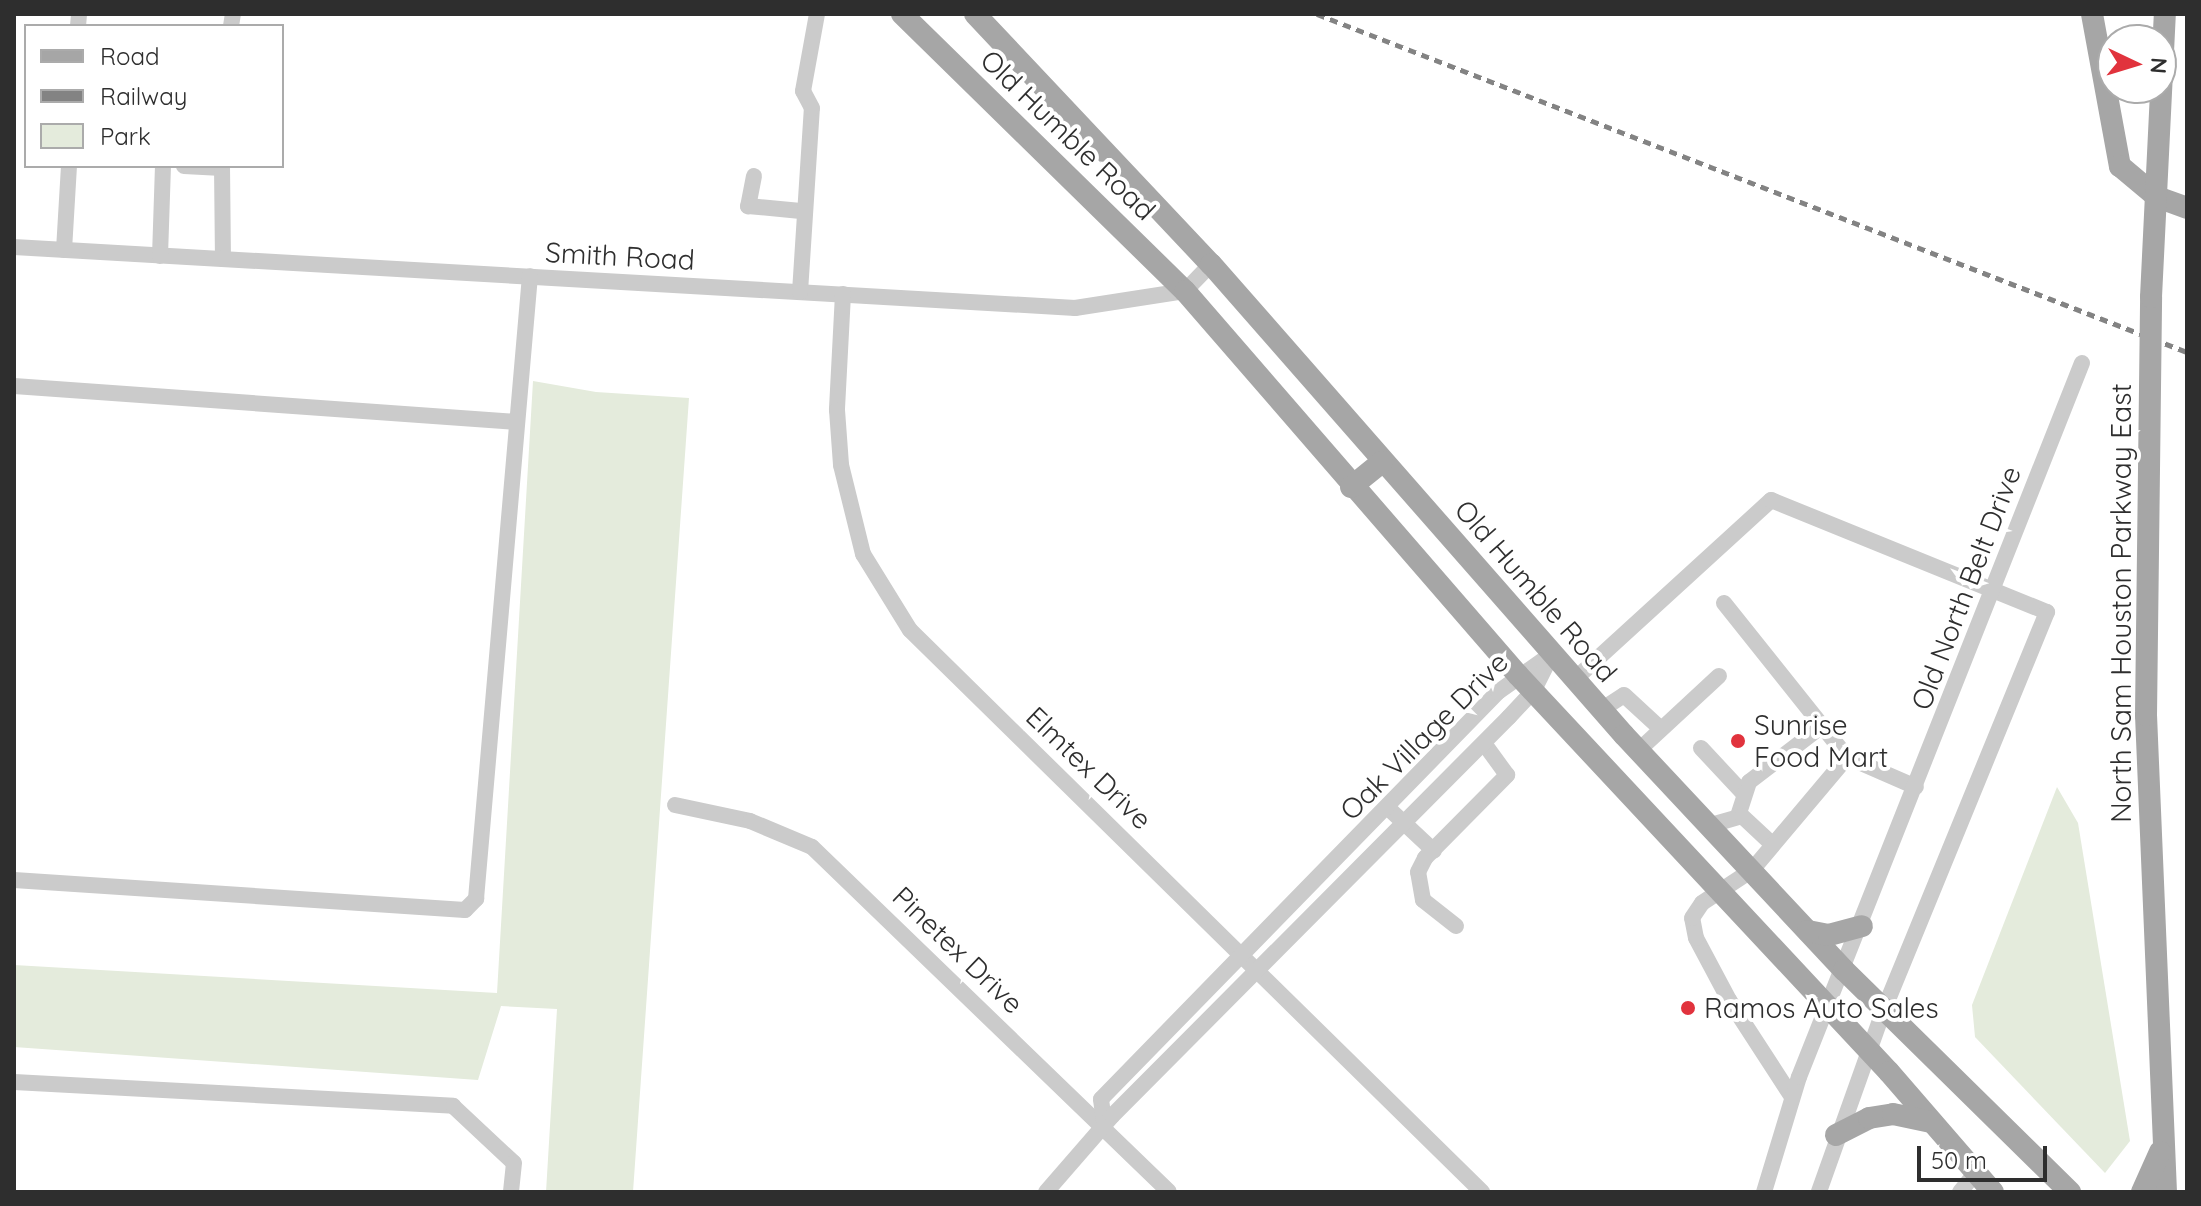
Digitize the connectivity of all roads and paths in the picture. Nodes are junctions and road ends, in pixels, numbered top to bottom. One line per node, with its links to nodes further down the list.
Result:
1 (817, 14): 11 (street)
2 (902, 14): 18 (main road, Old Humble Road)
3 (975, 14): 16 (main road, Old Humble Road)
4 (2092, 14): 10 (main road)
5 (2165, 14): 65 (main road, North Sam Houston Parkway East, bridge)
6 (69, 168): 13 (street)
7 (163, 168): 14 (street)
8 (222, 168): 15 (street)
9 (754, 176): 11 (street)
10 (2187, 208)
11 (801, 211): 19 (street)
12 (14, 247): 13 (street, Smith Road)
13 (64, 250): 14 (street, Smith Road)
14 (160, 256): 15 (street, Smith Road)
15 (223, 259): 17 (street, Smith Road)
16 (1211, 264): 18 (street); 24 (main road, Old Humble Road)
17 (530, 276): 19 (street, Smith Road); 23 (street)
18 (1185, 291): 20 (street, Smith Road); 25 (main road, Old Humble Road)
19 (800, 292): 20 (street, Smith Road)
20 (843, 294): 54 (street, Elmtex Drive)
21 (2082, 363): 26 (street, Old North Belt Drive)
22 (14, 386): 23 (street)
23 (517, 422): 49 (street)
24 (1382, 462): 25 (main road); 28 (main road, Old Humble Road)
25 (1351, 487): 31 (main road, Old Humble Road)
26 (1994, 589): 30 (street); 39 (street, Old North Belt Drive); 58 (street)
27 (1724, 603): 33 (street)
28 (1552, 654): 30 (main road, Old Humble Road); 31 (street, Oak Village Drive)
29 (1719, 676): 34 (street)
30 (1574, 680): 32 (main road, Old Humble Road)
31 (1526, 682): 35 (street, Oak Village Drive); 42 (street, Oak Village Drive); 50 (main road, Old Humble Road)
32 (1601, 710): 34 (street); 37 (main road, Old Humble Road)
33 (1822, 726): 38 (street); 40 (street)
34 (1661, 729): 37 (street)
35 (1484, 743): 44 (street, Oak Village Drive); 47 (street)
36 (1701, 748): 40 (street)
37 (1639, 750): 45 (main road, Old Humble Road)
38 (1847, 757): 39 (street); 46 (street)
39 (1916, 787): 52 (street, Old North Belt Drive)
40 (1742, 792): 43 (street)
41 (675, 805): 63 (street, Pinetex Drive)
42 (1387, 807): 44 (street); 54 (street, Oak Village Drive)
43 (1738, 816): 45 (street); 46 (street)
44 (1404, 823): 47 (street); 55 (street, Oak Village Drive)
45 (1711, 825): 48 (main road, Old Humble Road)
46 (1773, 845): 48 (street)
47 (1434, 851): 51 (street)
48 (1752, 870): 50 (street); 53 (main road, Old Humble Road)
49 (14, 880)
50 (1720, 892): 57 (main road, Old Humble Road); 61 (street)
51 (1456, 926)
52 (1862, 926): 53 (main road); 56 (street, Old North Belt Drive)
53 (1808, 931): 56 (main road, Old Humble Road)
54 (1245, 955): 55 (street, Elmtex Drive); 63 (street, Oak Village Drive)
55 (1259, 969): 63 (street, Oak Village Drive); 71 (street, Elmtex Drive)
56 (1844, 970): 57 (street, Old North Belt Drive); 58 (main road, Old Humble Road)
57 (1828, 1008): 59 (main road, Old Humble Road); 61 (street, Old North Belt Drive)
58 (1884, 1009): 59 (street); 67 (main road, Old Humble Road)
59 (1869, 1050): 62 (main road, Old Humble Road); 64 (street)
60 (14, 1082): 68 (street)
61 (1792, 1097): 72 (street, Old North Belt Drive)
62 (1932, 1122): 64 (main road); 66 (main road, Old Humble Road)
63 (1105, 1128): 69 (street, Oak Village Drive); 70 (street, Pinetex Drive)
64 (1836, 1135): 73 (street)
65 (2164, 1150): 76 (main road); 77 (main road)
66 (1976, 1172): 74 (street); 75 (main road, Old Humble Road)
67 (2071, 1191)
68 (511, 1192)
69 (1046, 1192)
70 (1169, 1192)
71 (1482, 1192)
72 (1764, 1192)
73 (1819, 1192)
74 (1960, 1192)
75 (1993, 1192)
76 (2142, 1192)
77 (2168, 1192)

